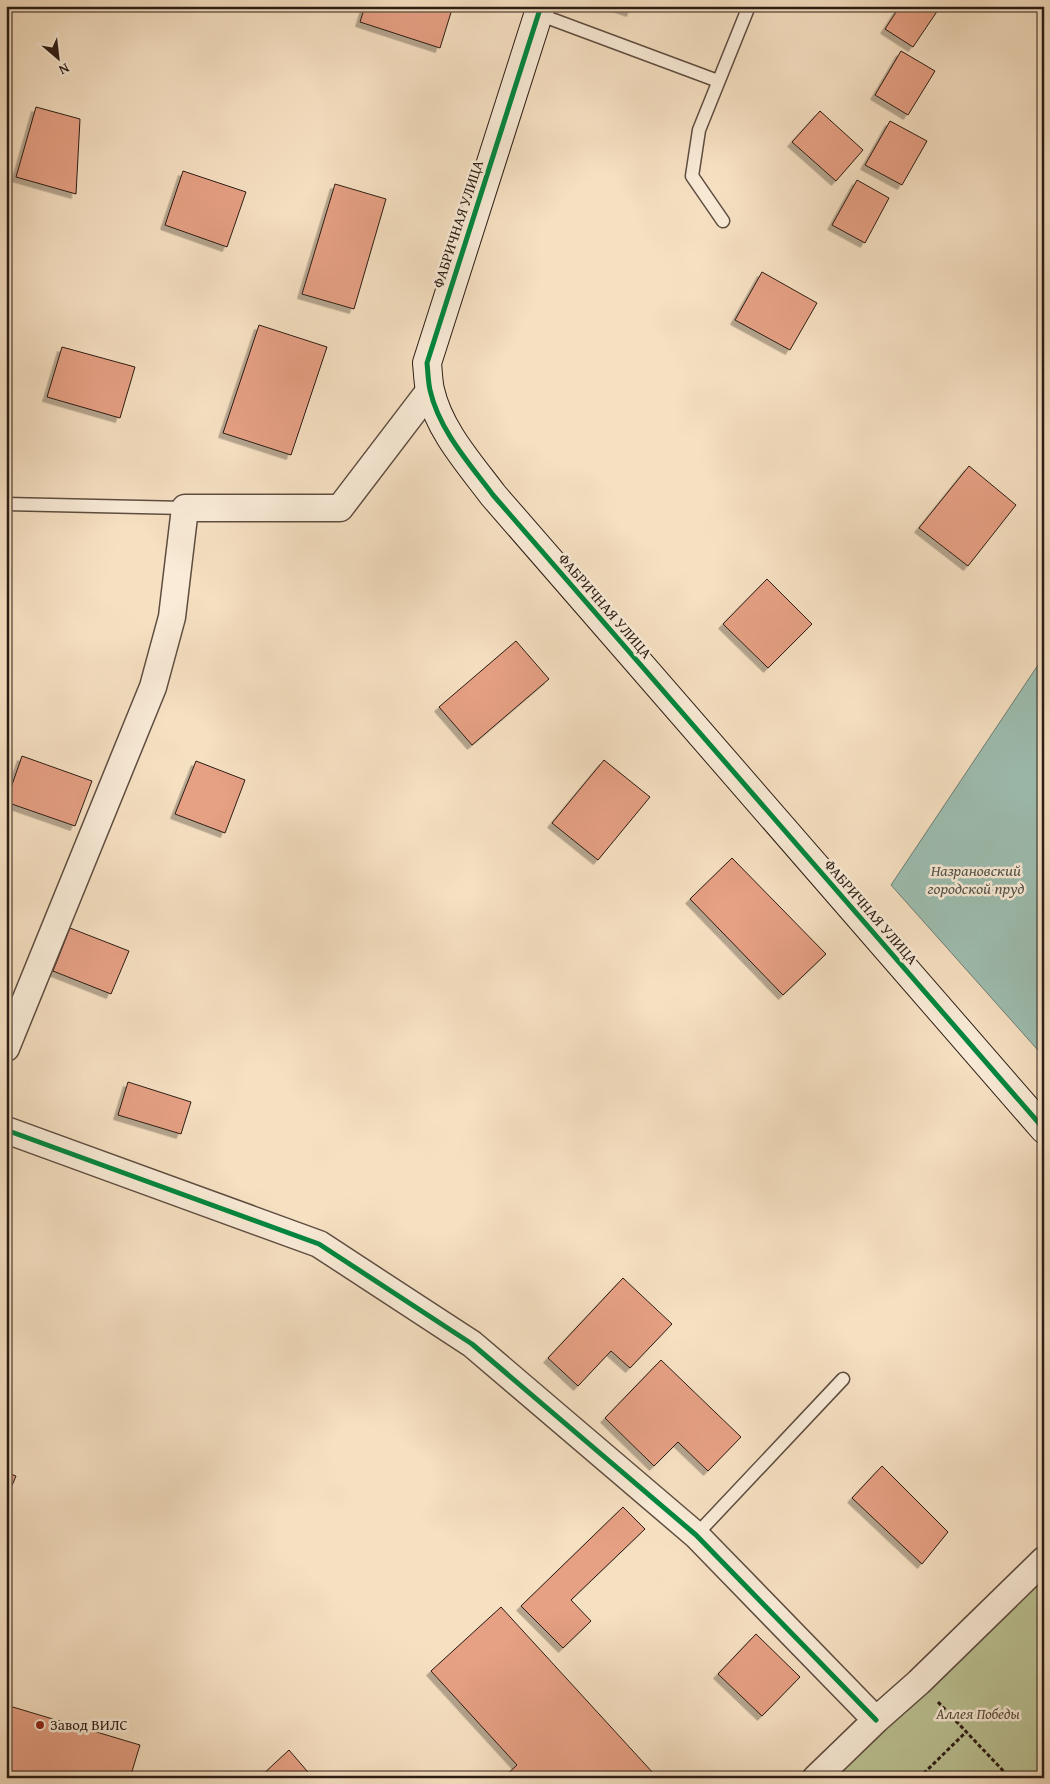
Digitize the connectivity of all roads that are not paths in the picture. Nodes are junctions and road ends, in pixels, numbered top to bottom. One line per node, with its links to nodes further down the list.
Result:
1 (749, 6): 3 (lane)
2 (539, 10): 3 (lane); 5 (street, ФАБРИЧНАЯ УЛИЦА)
3 (718, 81): 4 (lane)
4 (722, 221)
5 (430, 390): 7 (street); 9 (street, ФАБРИЧНАЯ УЛИЦА)
6 (6, 504): 7 (lane)
7 (185, 508): 8 (street)
8 (6, 1048)
9 (1044, 1129)
10 (6, 1130): 12 (street)
11 (843, 1379): 12 (lane)
12 (696, 1535): 14 (street)
13 (1044, 1560): 14 (street)
14 (876, 1720): 15 (street)
15 (816, 1778)

